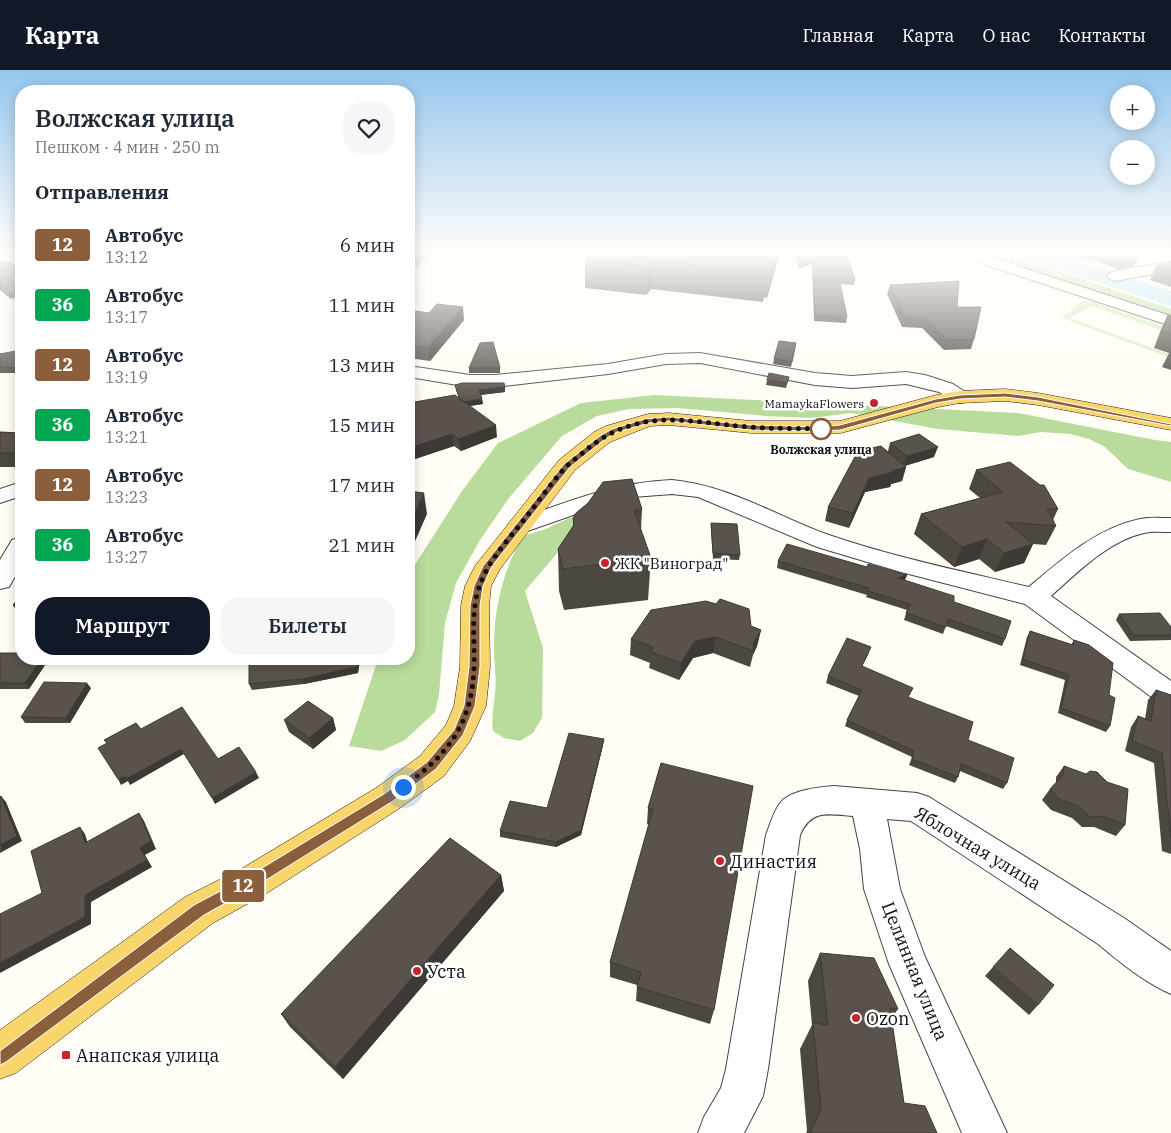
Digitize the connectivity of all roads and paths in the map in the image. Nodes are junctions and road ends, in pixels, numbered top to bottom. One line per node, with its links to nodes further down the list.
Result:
1 (1115, 303): 2 (street)
2 (1171, 321)
3 (415, 373): 4 (street)
4 (960, 397): 5 (main road); 9 (main road)
5 (1171, 424)
6 (15, 491): 7 (street)
7 (0, 496)
8 (1171, 525): 12 (street)
9 (519, 527): 12 (street); 16 (main road)
10 (15, 555): 11 (street)
11 (0, 581)
12 (1034, 597): 13 (street)
13 (1171, 696)
14 (867, 802): 15 (street, Яблочная улица); 17 (street, Яблочная улица); 18 (street, Целинная улица)
15 (1171, 974)
16 (0, 1057)
17 (720, 1133)
18 (985, 1133)

